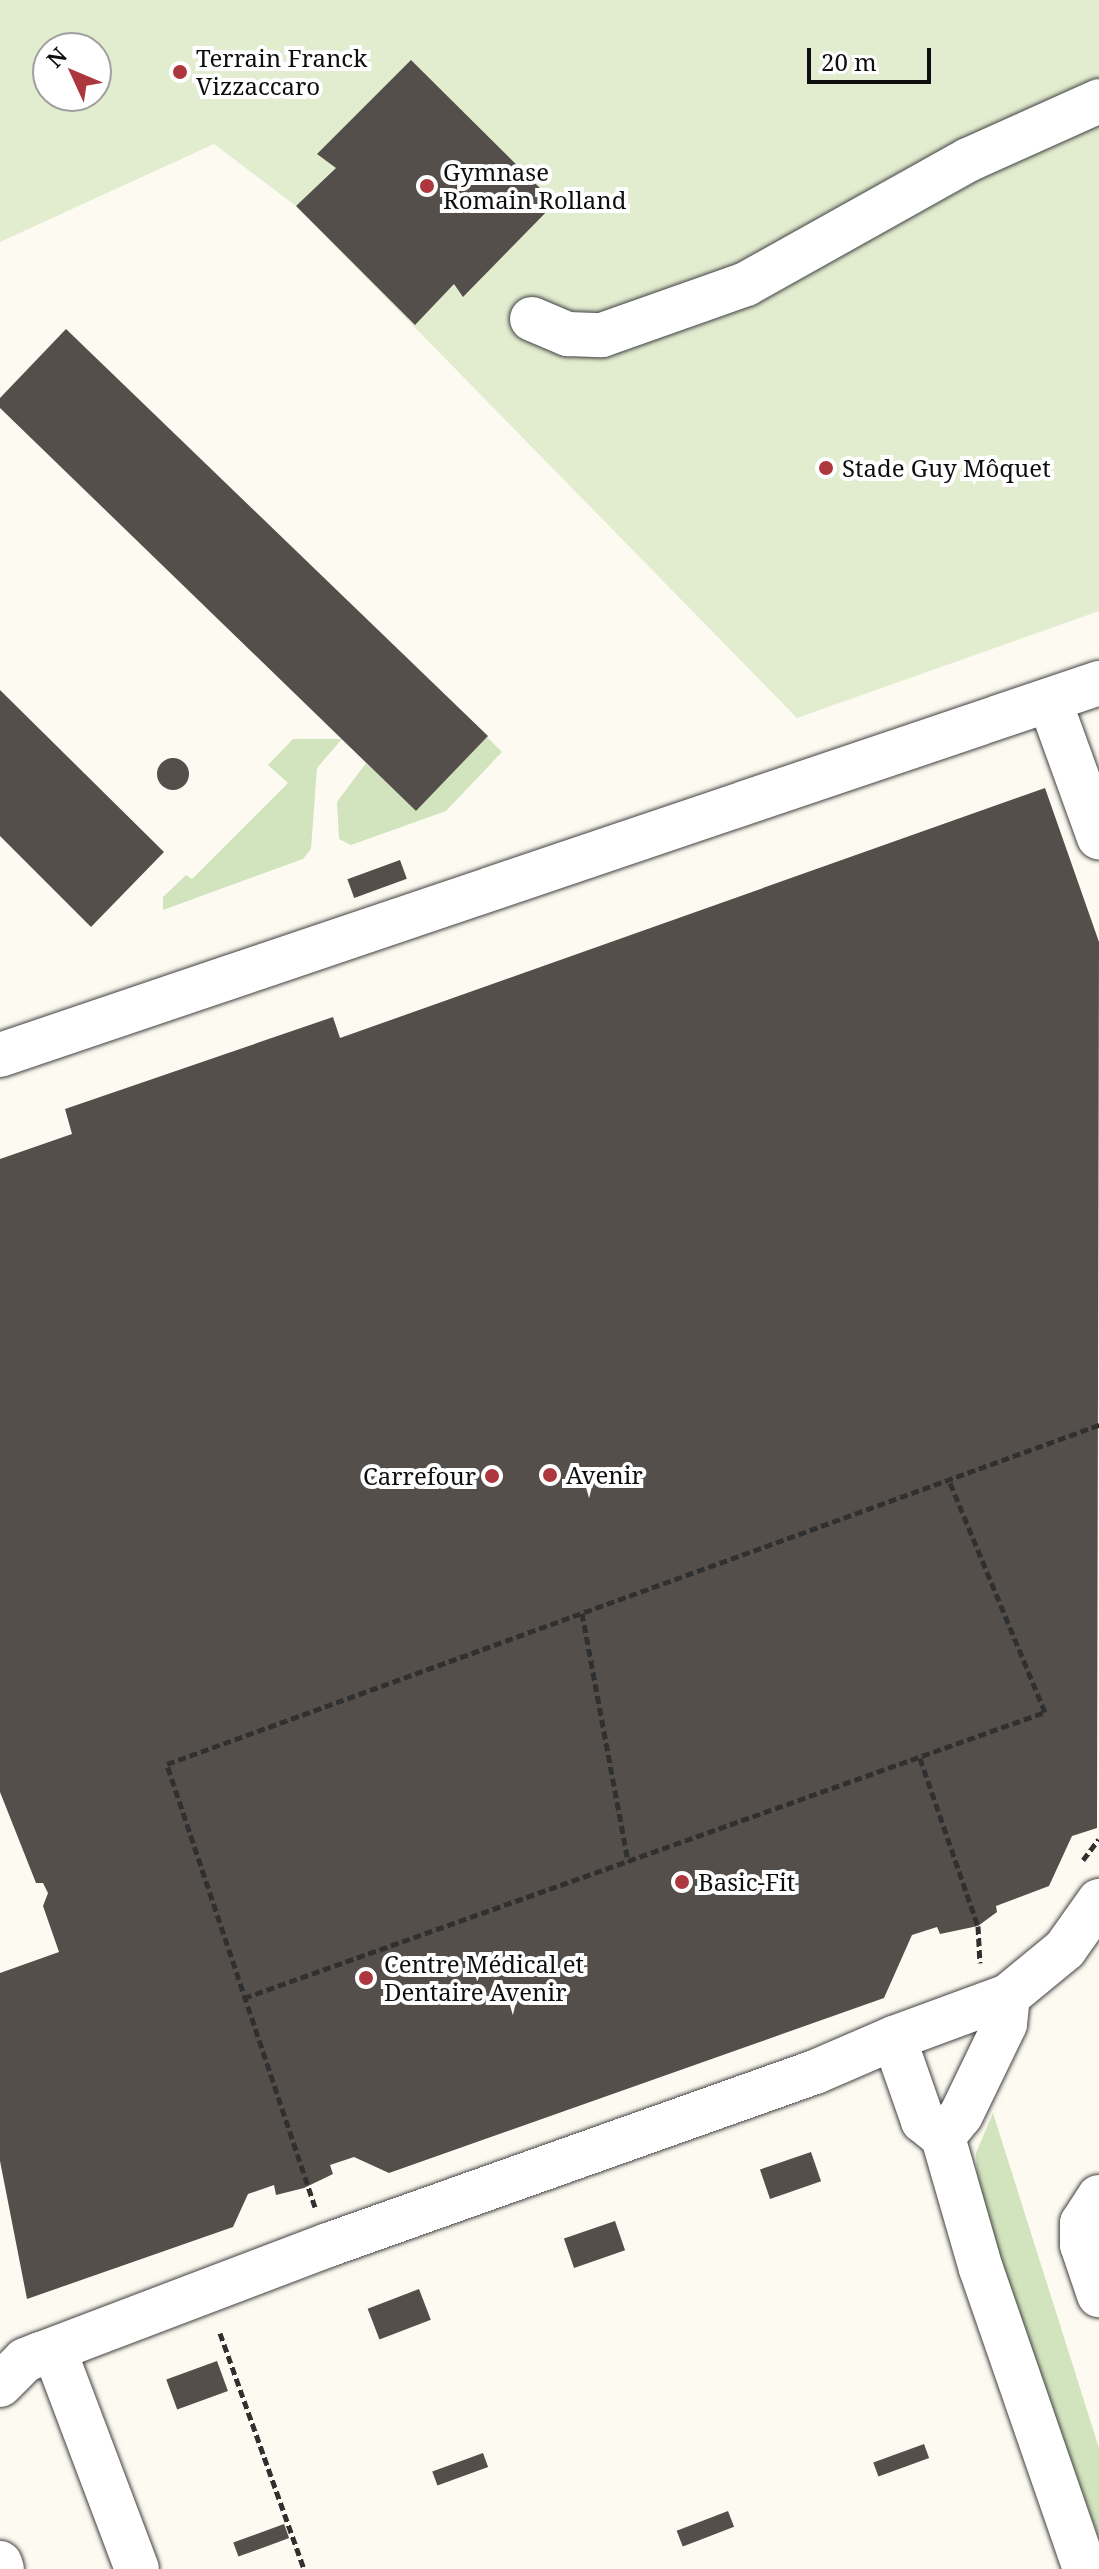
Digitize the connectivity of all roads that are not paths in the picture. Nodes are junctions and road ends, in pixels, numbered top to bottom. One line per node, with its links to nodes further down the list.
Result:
1 (1099, 101): 2 (street)
2 (532, 319)
3 (1099, 683): 4 (street)
4 (1050, 702): 5 (street); 6 (street)
5 (1099, 837)
6 (0, 1055)
7 (1099, 1901): 8 (street)
8 (994, 1986): 9 (street); 10 (street)
9 (894, 2038): 10 (street); 13 (street)
10 (943, 2137): 16 (street)
11 (1099, 2197): 12 (street)
12 (1099, 2295)
13 (41, 2354): 14 (street); 18 (street)
14 (0, 2385)
15 (0, 2563): 17 (street)
16 (1072, 2565)
17 (2, 2569)
18 (137, 2569)

